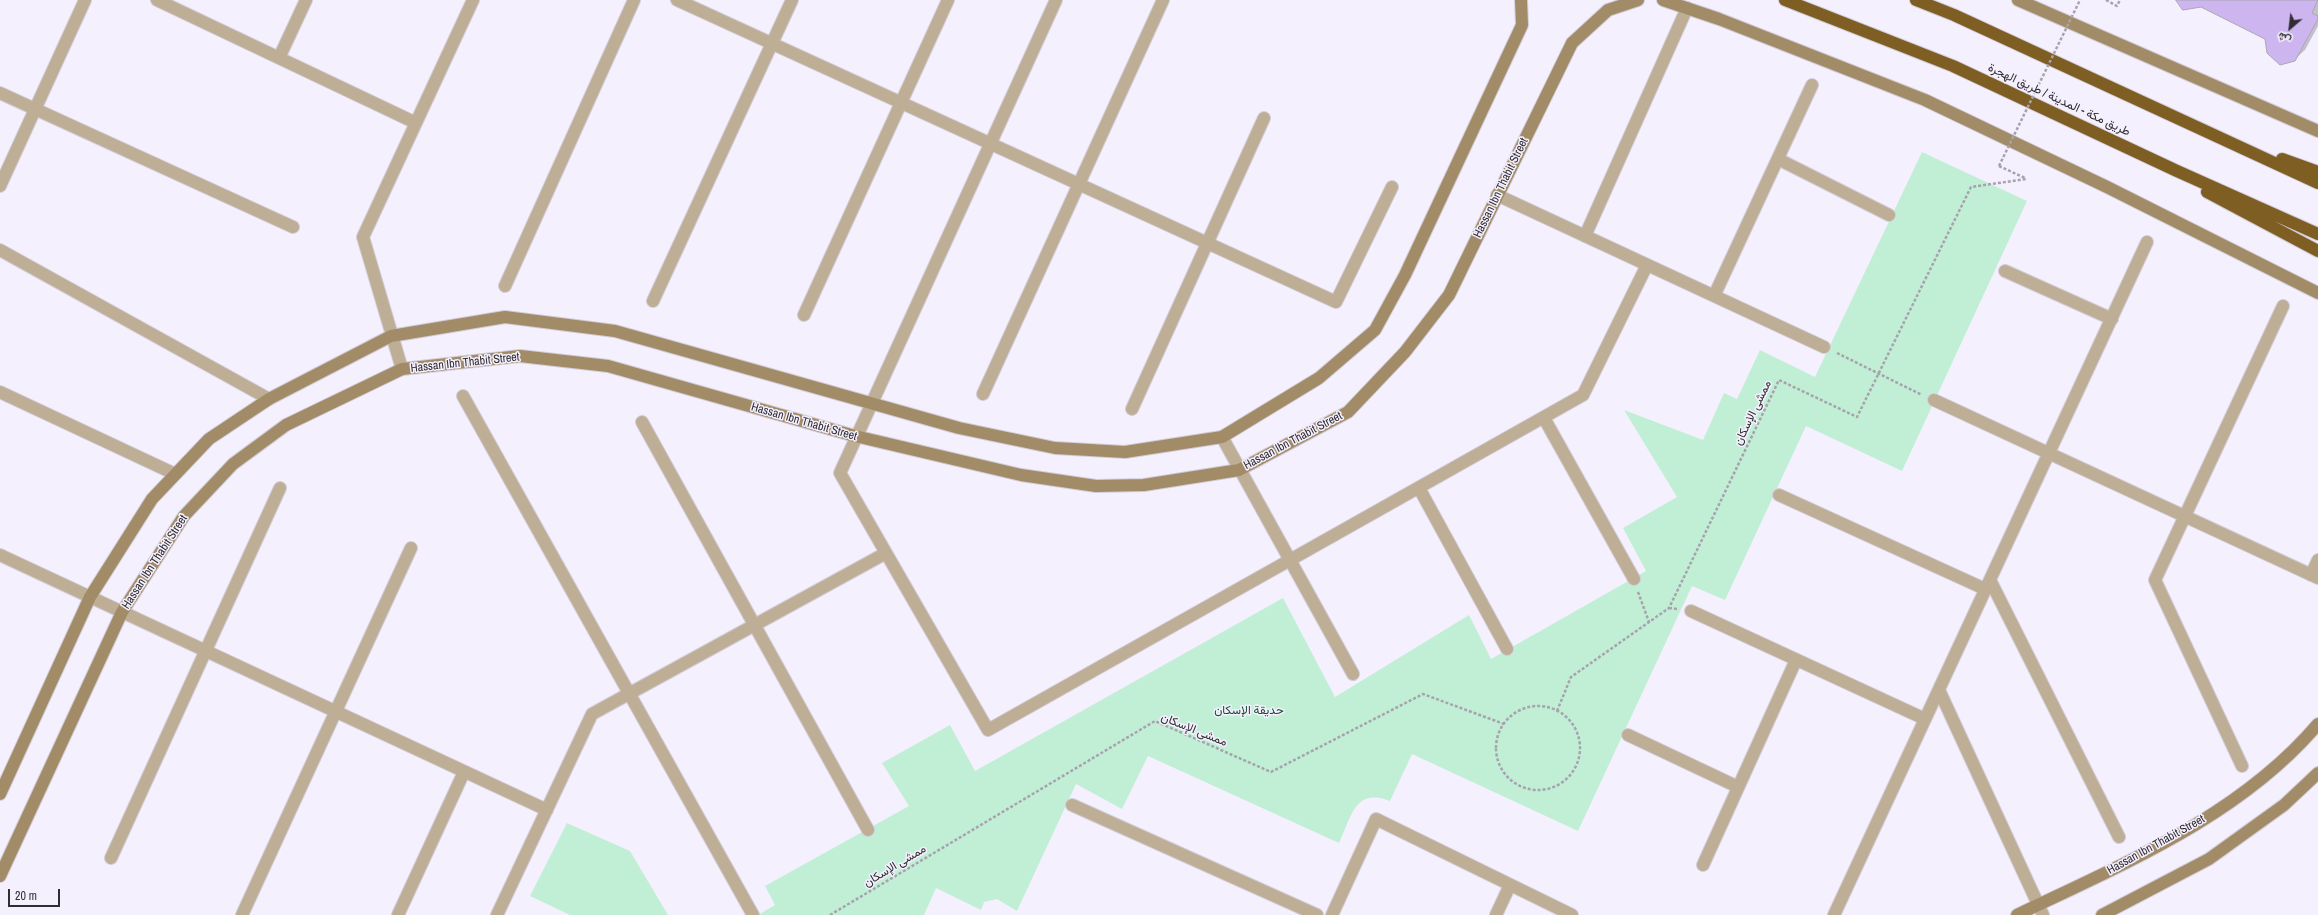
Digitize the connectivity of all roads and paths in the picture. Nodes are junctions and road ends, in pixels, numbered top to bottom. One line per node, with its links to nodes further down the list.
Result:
1 (85, 0): 26 (street)
2 (157, 0): 22 (street)
3 (306, 0): 22 (street)
4 (473, 0): 28 (street)
5 (634, 0): 50 (street)
6 (677, 0): 21 (street)
7 (792, 0): 21 (street)
8 (948, 0): 25 (street)
9 (1056, 0): 32 (street)
10 (1163, 0): 36 (street)
11 (1521, 0): 71 (street)
12 (1638, 0): 39 (street, Hassan Ibn Thabit Street)
13 (1663, 0): 20 (street)
14 (1785, 0): 31 (highway, طريق مكة - المدينة / طريق الهجرة)
15 (1916, 0): 29 (highway)
16 (2018, 0): 30 (street)
17 (2080, 0): 60 (path, ممشى الإسكان, bridge)
18 (2106, 0): 19 (path)
19 (2120, 0)
20 (1687, 8): 43 (street); 51 (street)
21 (772, 43): 25 (street); 53 (street)
22 (279, 58): 28 (street)
23 (1812, 85): 33 (street)
24 (0, 93): 26 (street)
25 (901, 103): 32 (street); 55 (street)
26 (35, 109): 37 (street); 41 (street)
27 (1264, 118): 45 (street)
28 (416, 123): 57 (street)
29 (2198, 128): 34 (highway); 35 (highway)
30 (2318, 131)
31 (2100, 135): 42 (highway, طريق مكة - المدينة / طريق الهجرة); 47 (highway)
32 (990, 143): 36 (street); 66 (street)
33 (1778, 159): 40 (street); 52 (street)
34 (2318, 172)
35 (2318, 183)
36 (1079, 184): 45 (street); 62 (street)
37 (0, 186)
38 (1392, 187): 45 (street)
39 (1497, 195): 43 (street); 73 (street, Hassan Ibn Thabit Street)
40 (1889, 215)
41 (293, 227)
42 (2318, 234)
43 (1585, 236): 48 (street)
44 (2148, 242): 56 (street)
45 (1208, 243): 67 (street)
46 (0, 250): 64 (street)
47 (2318, 251)
48 (1647, 265): 52 (street); 68 (street)
49 (2004, 271): 56 (street)
50 (505, 286)
51 (2318, 293)
52 (1714, 296): 58 (street)
53 (653, 301)
54 (2283, 306): 78 (street)
55 (804, 315)
56 (2112, 319): 72 (street)
57 (391, 336): 59 (street); 64 (street); 66 (street)
58 (1824, 347): 60 (path)
59 (402, 369): 70 (street, Hassan Ibn Thabit Street); 88 (street, Hassan Ibn Thabit Street)
60 (1879, 374): 65 (path); 90 (path, ممشى الإسكان)
61 (0, 392): 74 (street)
62 (983, 394)
63 (463, 396): 97 (street)
64 (269, 399): 74 (street)
65 (1934, 400): 72 (street)
66 (872, 403): 70 (street); 71 (street)
67 (1132, 409)
68 (1544, 418): 76 (street); 85 (street)
69 (642, 422): 91 (street)
70 (855, 436): 73 (street, Hassan Ibn Thabit Street); 80 (street)
71 (1222, 437): 73 (street)
72 (2049, 454): 78 (street); 86 (street)
73 (1239, 470): 83 (street)
74 (176, 474): 87 (street)
75 (280, 488): 93 (street)
76 (1419, 488): 83 (street); 92 (street)
77 (1780, 495): 86 (street)
78 (2185, 516): 84 (street); 104 (street)
79 (411, 548): 99 (street)
80 (886, 553): 83 (street); 91 (street)
81 (0, 555): 87 (street)
82 (2318, 560): 84 (street)
83 (1290, 561): 95 (street)
84 (2315, 576)
85 (1634, 579): 90 (path)
86 (1988, 584): 96 (street); 112 (street)
87 (90, 597): 88 (street); 108 (street)
88 (122, 612): 93 (street); 115 (street, Hassan Ibn Thabit Street)
89 (1691, 612): 94 (street)
90 (1649, 622): 98 (path, ممشى الإسكان)
91 (755, 625): 97 (street); 111 (street)
92 (1508, 649)
93 (205, 651): 99 (street); 113 (street)
94 (1796, 660): 100 (street); 107 (street)
95 (1352, 674)
96 (1938, 690): 100 (street); 117 (street)
97 (629, 694): 110 (street); 121 (street)
98 (1557, 711): 101 (path); 101 (path)
99 (336, 712): 105 (street); 118 (street)
100 (1925, 719): 127 (street)
101 (1504, 724): 122 (path, ممشى الإسكان)
102 (2318, 724): 117 (street, Hassan Ibn Thabit Street)
103 (1628, 735): 107 (street)
104 (2242, 766)
105 (464, 772): 110 (street); 119 (street)
106 (2318, 773): 129 (street)
107 (1738, 787): 114 (street)
108 (0, 794)
109 (1072, 805): 123 (street)
110 (547, 810): 120 (street)
111 (868, 830)
112 (2119, 838)
113 (111, 858)
114 (1702, 865)
115 (0, 876)
116 (1510, 885): 124 (street); 125 (street); 126 (street)
117 (2041, 910): 128 (street, Hassan Ibn Thabit Street)
118 (242, 915)
119 (398, 915)
120 (497, 915)
121 (753, 915)
122 (830, 915)
123 (1317, 915)
124 (1332, 915)
125 (1496, 915)
126 (1572, 915)
127 (1834, 915)
128 (2017, 915)
129 (2102, 915)

